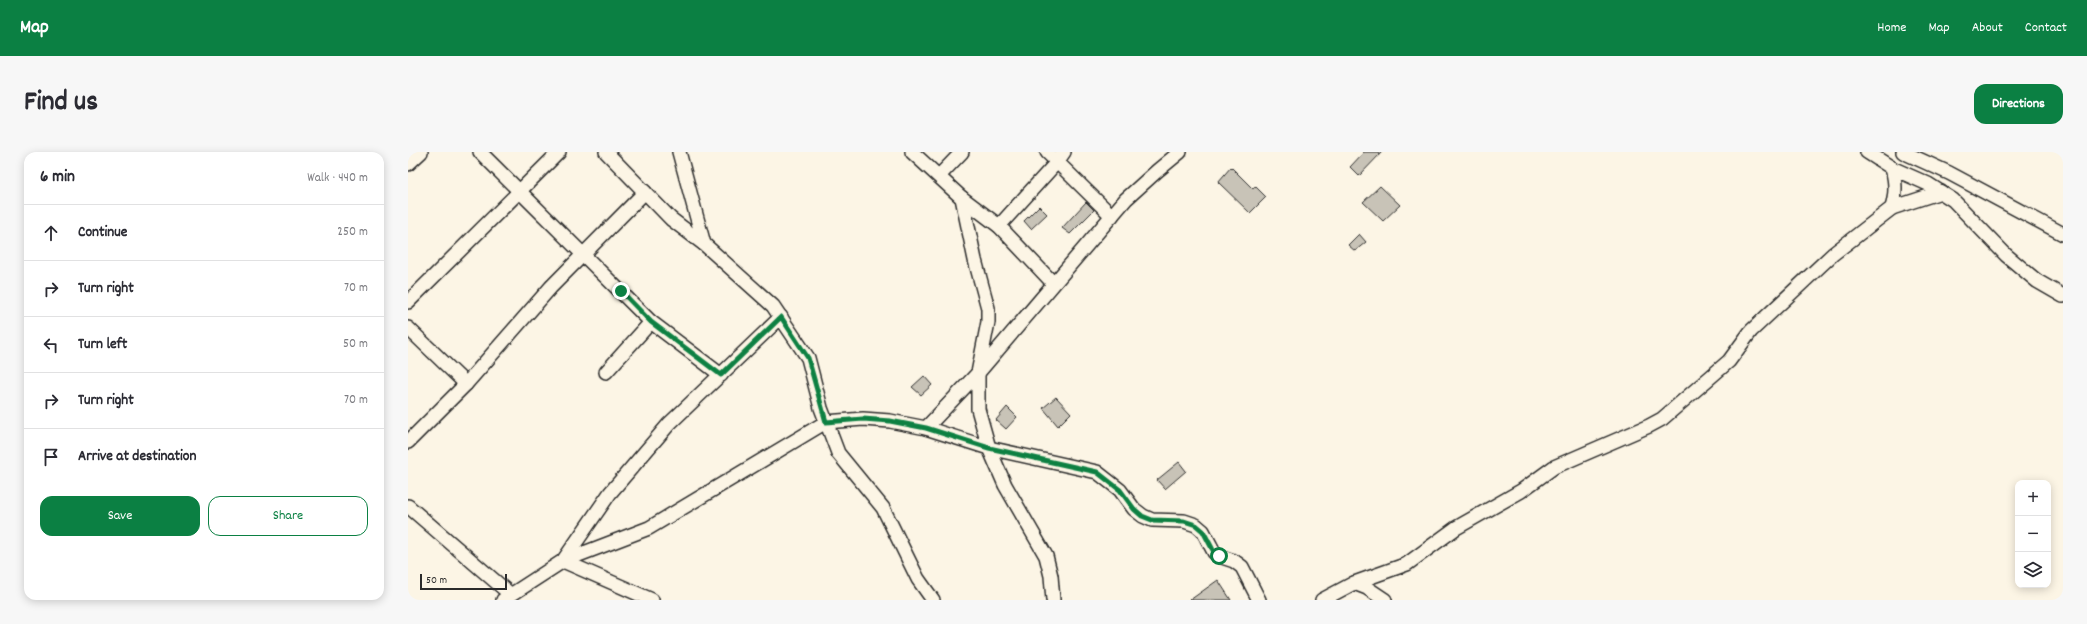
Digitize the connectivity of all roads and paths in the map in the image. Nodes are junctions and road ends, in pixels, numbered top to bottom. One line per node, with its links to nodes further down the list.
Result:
1 (421, 152): 13 (street)
2 (480, 152): 16 (street)
3 (559, 152): 16 (street)
4 (606, 152): 17 (street)
5 (679, 152): 24 (street)
6 (912, 152): 15 (street)
7 (962, 152): 15 (street)
8 (1047, 152): 12 (street)
9 (1180, 152): 21 (street)
10 (1867, 152): 14 (street)
11 (1902, 152): 23 (street)
12 (1060, 157): 21 (street); 22 (street)
13 (408, 164)
14 (1892, 168): 18 (street); 20 (street)
15 (939, 176): 19 (street)
16 (519, 191): 25 (street); 28 (street)
17 (645, 192): 24 (street); 25 (street)
18 (1941, 192): 20 (street); 27 (street)
19 (962, 198): 22 (street); 33 (street)
20 (1892, 208): 42 (street)
21 (1112, 216): 26 (street)
22 (998, 226): 26 (street)
23 (2063, 234)
24 (704, 244): 29 (street)
25 (583, 254): 30 (street); 35 (street)
26 (1053, 283): 33 (street)
27 (2063, 296)
28 (408, 302)
29 (781, 317): 34 (street); 36 (street)
30 (651, 322): 32 (street); 34 (street)
31 (408, 328): 35 (street)
32 (606, 372)
33 (978, 374): 37 (street); 39 (street)
34 (721, 375): 41 (street)
35 (466, 384): 38 (street)
36 (826, 422): 37 (street); 41 (street); 45 (street)
37 (926, 428): 39 (street)
38 (408, 442)
39 (989, 448): 46 (street); 47 (street)
40 (408, 506): 43 (street)
41 (563, 561): 43 (street); 44 (street)
42 (1354, 583): 48 (street); 49 (street)
43 (506, 597)
44 (652, 600)
45 (933, 600)
46 (1053, 600)
47 (1259, 600)
48 (1322, 600)
49 (1385, 600)

